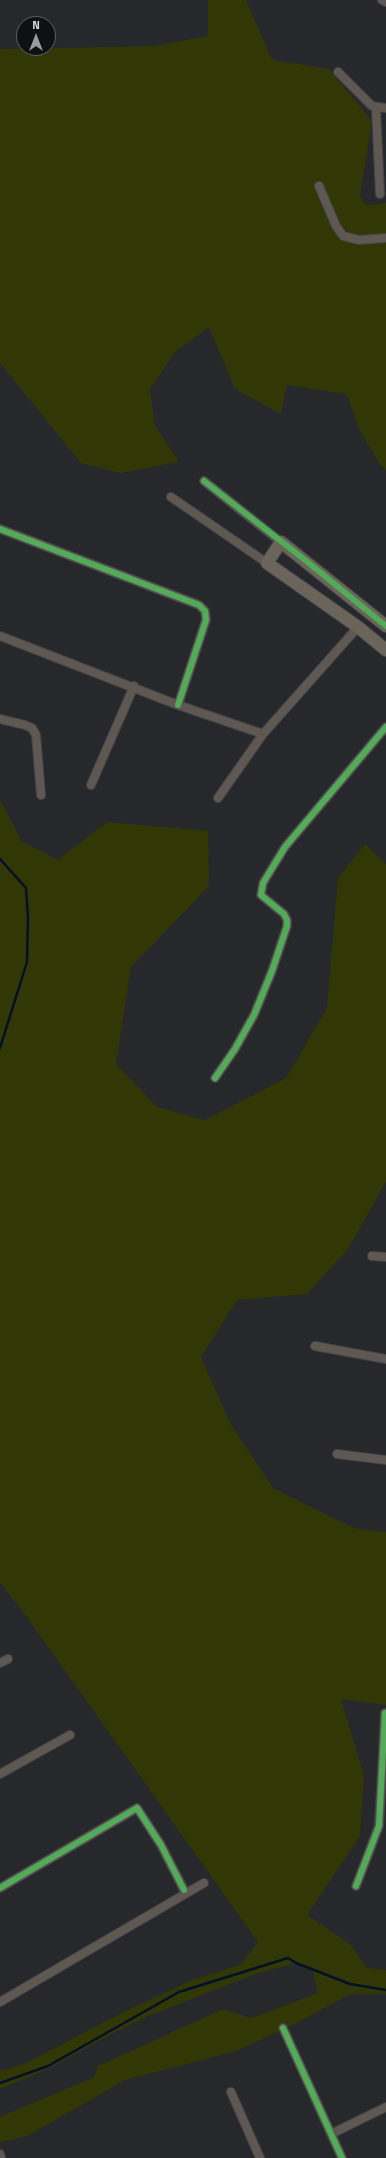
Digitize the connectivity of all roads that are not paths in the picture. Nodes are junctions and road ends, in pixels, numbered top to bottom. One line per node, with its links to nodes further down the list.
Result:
1 (382, 0): 2 (street)
2 (386, 2)
3 (338, 72): 4 (street)
4 (376, 107): 5 (street); 7 (street)
5 (386, 108)
6 (319, 186): 8 (street)
7 (380, 194)
8 (386, 238)
9 (204, 481): 12 (street)
10 (170, 497): 13 (street)
11 (0, 529): 19 (street)
12 (281, 542): 13 (street); 14 (street)
13 (267, 563): 15 (street)
14 (386, 626)
15 (358, 627): 17 (street); 22 (street)
16 (0, 636): 18 (street)
17 (386, 650)
18 (134, 686): 19 (street); 23 (street)
19 (178, 705): 22 (street)
20 (0, 718): 24 (street)
21 (386, 727): 26 (street)
22 (263, 734): 25 (street)
23 (91, 785)
24 (41, 795)
25 (218, 798)
26 (214, 1078)
27 (372, 1256): 28 (street)
28 (386, 1258)
29 (315, 1346): 30 (street)
30 (386, 1359)
31 (337, 1454): 32 (street)
32 (386, 1460)
33 (8, 1659): 34 (street)
34 (0, 1663)
35 (385, 1713): 38 (street)
36 (70, 1735): 37 (street)
37 (0, 1774)
38 (377, 1834): 39 (street); 41 (street)
39 (386, 1836)
40 (204, 1883): 44 (street)
41 (356, 1886)
42 (0, 1888): 43 (street)
43 (184, 1890)
44 (0, 2002)
45 (283, 2028): 48 (street)
46 (231, 2092): 51 (street)
47 (386, 2107): 48 (street)
48 (331, 2134): 52 (street)
49 (0, 2154): 50 (street)
50 (1, 2158)
51 (260, 2158)
52 (342, 2158)

